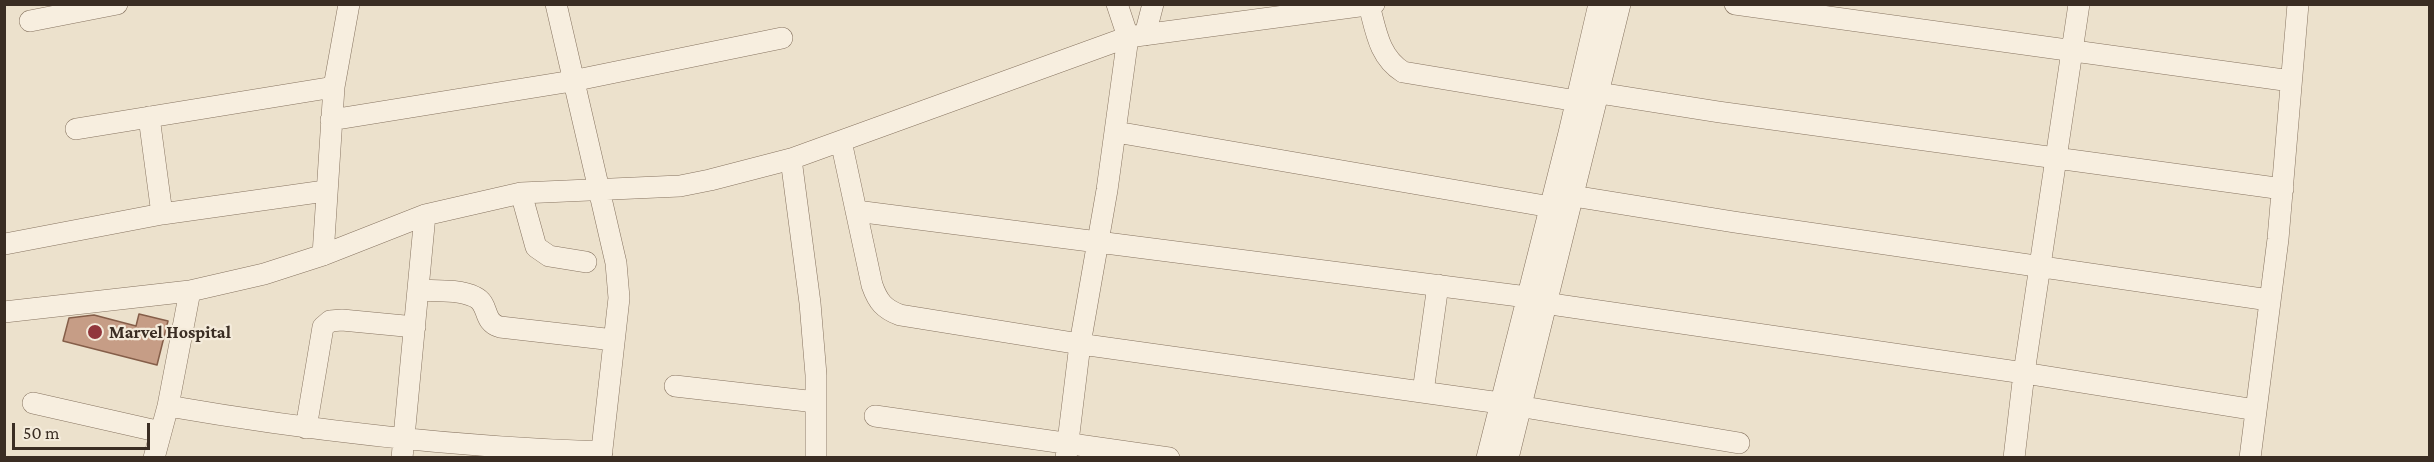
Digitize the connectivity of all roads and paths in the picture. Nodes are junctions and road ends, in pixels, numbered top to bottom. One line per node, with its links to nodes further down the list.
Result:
1 (556, 4): 16 (street)
2 (1118, 4): 13 (street)
3 (1153, 4): 13 (street)
4 (1599, 4): 20 (street)
5 (1620, 4): 19 (street)
6 (1735, 4): 15 (street)
7 (2079, 4): 15 (street)
8 (2298, 4): 17 (street)
9 (107, 5): 12 (street)
10 (351, 5): 18 (street)
11 (1371, 5): 13 (street); 20 (street)
12 (30, 21)
13 (1137, 36): 24 (street); 25 (street)
14 (782, 38): 16 (street)
15 (2073, 49): 17 (street); 26 (street)
16 (572, 81): 22 (street); 28 (street)
17 (2291, 81): 29 (street)
18 (333, 87): 21 (street); 22 (street)
19 (1599, 93): 26 (street); 32 (street)
20 (1576, 101): 33 (street)
21 (149, 117): 23 (street); 35 (street)
22 (331, 120): 30 (street)
23 (76, 129)
24 (1116, 132): 33 (street); 37 (street)
25 (841, 141): 27 (street); 34 (street)
26 (2057, 158): 29 (street); 41 (street)
27 (791, 159): 28 (street); 54 (street)
28 (597, 189): 31 (street); 49 (street)
29 (2283, 189): 46 (street)
30 (325, 192): 35 (street); 39 (street)
31 (520, 193): 36 (street); 40 (street)
32 (1573, 196): 41 (street); 45 (street)
33 (1551, 207): 45 (street)
34 (856, 211): 37 (street); 50 (street)
35 (162, 214): 38 (street)
36 (425, 215): 39 (street); 43 (street)
37 (1097, 241): 42 (street); 50 (street)
38 (5, 244)
39 (323, 255): 44 (street)
40 (586, 262)
41 (2039, 265): 46 (street); 51 (street)
42 (1437, 285): 45 (street); 53 (street)
43 (418, 290): 48 (street); 49 (street)
44 (190, 291): 47 (street); 57 (street)
45 (1535, 300): 51 (street); 56 (street)
46 (2269, 300): 58 (street)
47 (4, 312)
48 (415, 327): 60 (street); 63 (street)
49 (614, 340): 65 (street)
50 (1080, 344): 53 (street); 64 (street)
51 (2024, 373): 58 (street); 71 (street)
52 (675, 386): 54 (street)
53 (1423, 392): 56 (street)
54 (816, 402): 67 (street)
55 (33, 403): 61 (street)
56 (1510, 405): 62 (street); 69 (street); 70 (street)
57 (168, 406): 60 (street); 61 (street)
58 (2256, 410): 72 (street)
59 (875, 416): 64 (street)
60 (306, 428): 63 (street)
61 (161, 432): 66 (street)
62 (1739, 442)
63 (403, 449): 65 (street)
64 (1067, 450): 68 (street)
65 (602, 455)
66 (154, 458)
67 (816, 458)
68 (1169, 458)
69 (1487, 458)
70 (1508, 458)
71 (2014, 458)
72 (2250, 458)

